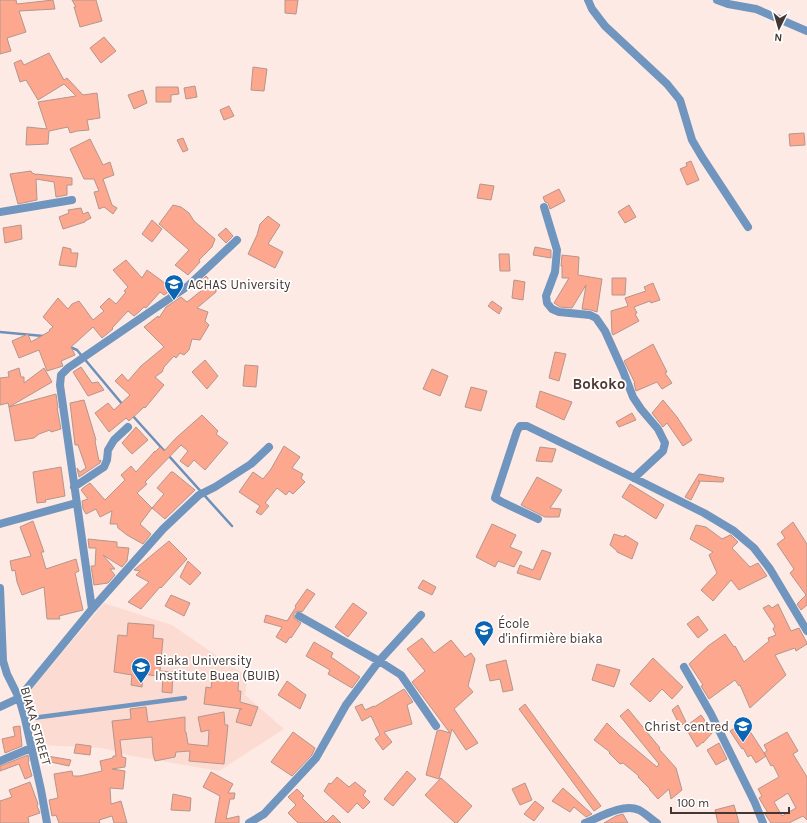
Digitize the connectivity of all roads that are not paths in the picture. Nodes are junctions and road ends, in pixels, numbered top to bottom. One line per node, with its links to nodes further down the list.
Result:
1 (588, 0): 7 (street)
2 (717, 0): 3 (street)
3 (807, 31)
4 (72, 200): 6 (street)
5 (544, 206): 11 (street)
6 (0, 212)
7 (748, 227)
8 (237, 240): 12 (street)
9 (128, 427): 12 (street)
10 (269, 448): 17 (street)
11 (634, 478): 14 (street); 20 (street)
12 (74, 486): 13 (street)
13 (76, 503): 15 (street); 17 (street)
14 (538, 519)
15 (0, 524)
16 (0, 588): 23 (street, BIAKA STREET)
17 (92, 609): 23 (street)
18 (421, 615): 21 (street)
19 (299, 616): 21 (street)
20 (807, 631)
21 (379, 661): 27 (street); 31 (street)
22 (684, 667): 34 (street)
23 (19, 698): 25 (street); 26 (street, BIAKA STREET)
24 (185, 698): 26 (lane)
25 (0, 707)
26 (25, 720): 28 (street, BIAKA STREET)
27 (436, 726)
28 (31, 748): 29 (street); 30 (street, BIAKA STREET)
29 (0, 761)
30 (47, 823)
31 (249, 823)
32 (585, 823): 33 (street)
33 (657, 823)
34 (763, 823)

